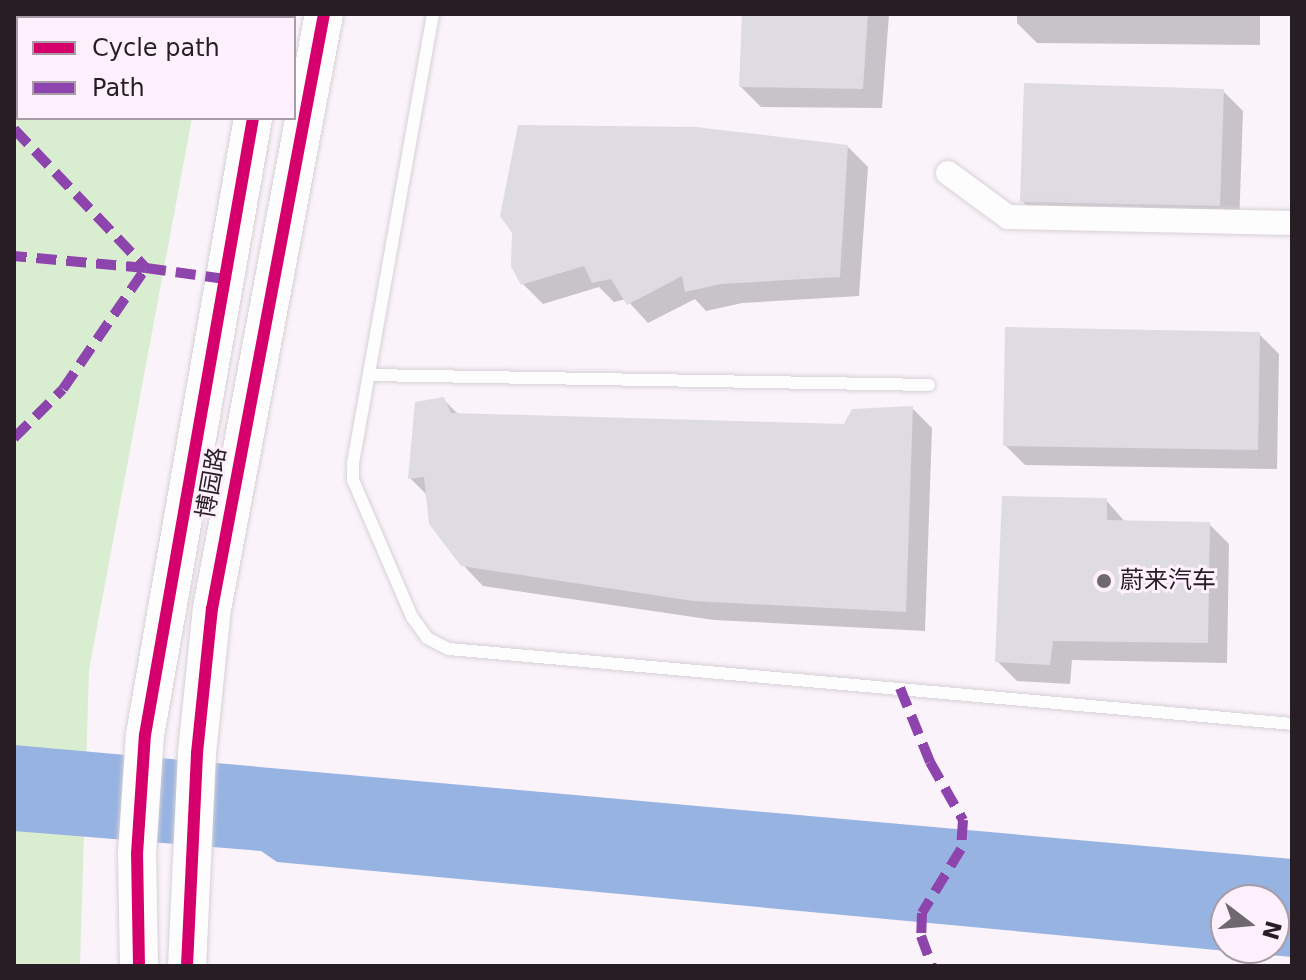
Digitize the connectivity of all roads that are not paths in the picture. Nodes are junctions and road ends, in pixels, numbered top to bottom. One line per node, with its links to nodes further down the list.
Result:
1 (324, 14): 10 (main road, 博园路)
2 (433, 14): 6 (lane)
3 (253, 120): 9 (main road, 博园路)
4 (948, 173): 5 (street)
5 (1292, 223)
6 (369, 375): 7 (lane); 8 (lane)
7 (929, 385)
8 (1292, 724)
9 (139, 966)
10 (187, 966)

